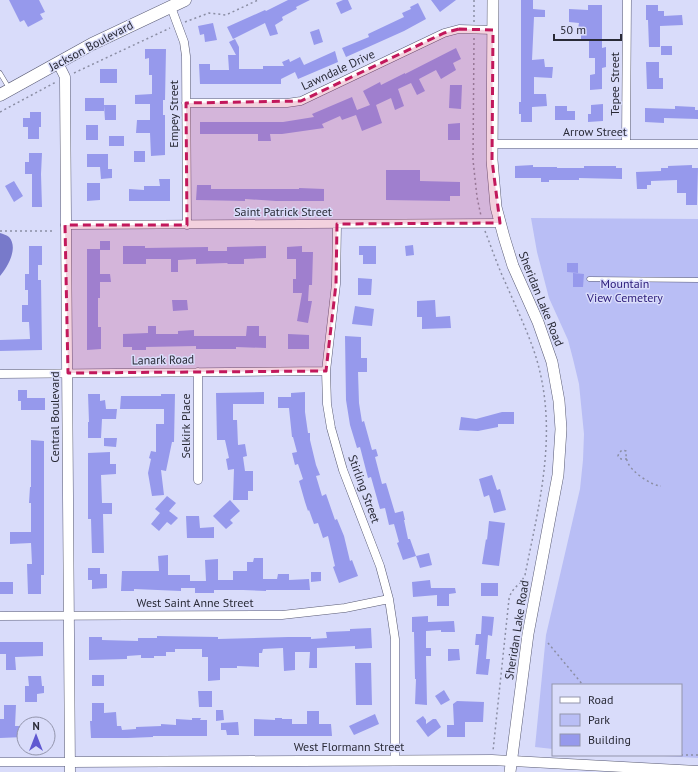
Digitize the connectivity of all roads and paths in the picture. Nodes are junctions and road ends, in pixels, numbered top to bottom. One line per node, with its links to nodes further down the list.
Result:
1 (185, 0): 6 (main road, Jackson Boulevard)
2 (258, 0): 7 (path)
3 (474, 0): 8 (path)
4 (493, 0): 9 (main road, Sheridan Lake Road)
5 (627, 0): 17 (street, Tepee Street)
6 (171, 7): 7 (street, Empey Street); 10 (main road, Jackson Boulevard)
7 (178, 24): 12 (path); 14 (street, Empey Street)
8 (474, 30): 9 (street, Lawndale Drive); 14 (street, Lawndale Drive); 19 (path)
9 (493, 30): 16 (main road, Sheridan Lake Road)
10 (58, 63): 12 (street, Central Boulevard); 13 (main road, Jackson Boulevard)
11 (0, 73): 13 (lane)
12 (65, 77): 15 (path); 22 (street, Central Boulevard)
13 (5, 93)
14 (186, 103): 23 (street, Empey Street)
15 (0, 112)
16 (492, 144): 17 (street, Arrow Street); 20 (main road, Sheridan Lake Road)
17 (626, 144): 18 (street, Arrow Street)
18 (698, 144)
19 (482, 223): 20 (street, Saint Patrick Street); 21 (street, Saint Patrick Street); 43 (path)
20 (500, 223): 44 (main road, Sheridan Lake Road)
21 (337, 224): 23 (street, Saint Patrick Street); 28 (street, Stirling Street)
22 (66, 225): 23 (street, Saint Patrick Street); 30 (street, Central Boulevard)
23 (187, 225)
24 (0, 231): 25 (path)
25 (55, 231)
26 (589, 279): 27 (lane)
27 (698, 280)
28 (326, 371): 29 (street, Lanark Road); 35 (street, Stirling Street)
29 (198, 372): 30 (street, Lanark Road); 33 (street, Selkirk Place)
30 (68, 373): 31 (street, Lanark Road); 36 (street, Central Boulevard)
31 (0, 374)
32 (627, 459): 32 (path); 34 (path)
33 (198, 480)
34 (661, 486)
35 (389, 599): 36 (street, West Saint Anne Street); 42 (street, Stirling Street)
36 (69, 615): 37 (street, West Saint Anne Street); 46 (street, Central Boulevard)
37 (0, 616)
38 (548, 643): 39 (path)
39 (582, 684)
40 (682, 755): 41 (path)
41 (698, 755)
42 (395, 760): 43 (street, West Flormann Street); 46 (street, West Flormann Street)
43 (492, 760): 44 (street, West Flormann Street)
44 (511, 760): 47 (main road, Sheridan Lake Road); 48 (street, West Flormann Street)
45 (0, 762): 46 (street, West Flormann Street)
46 (70, 767)
47 (510, 772)
48 (698, 772)

